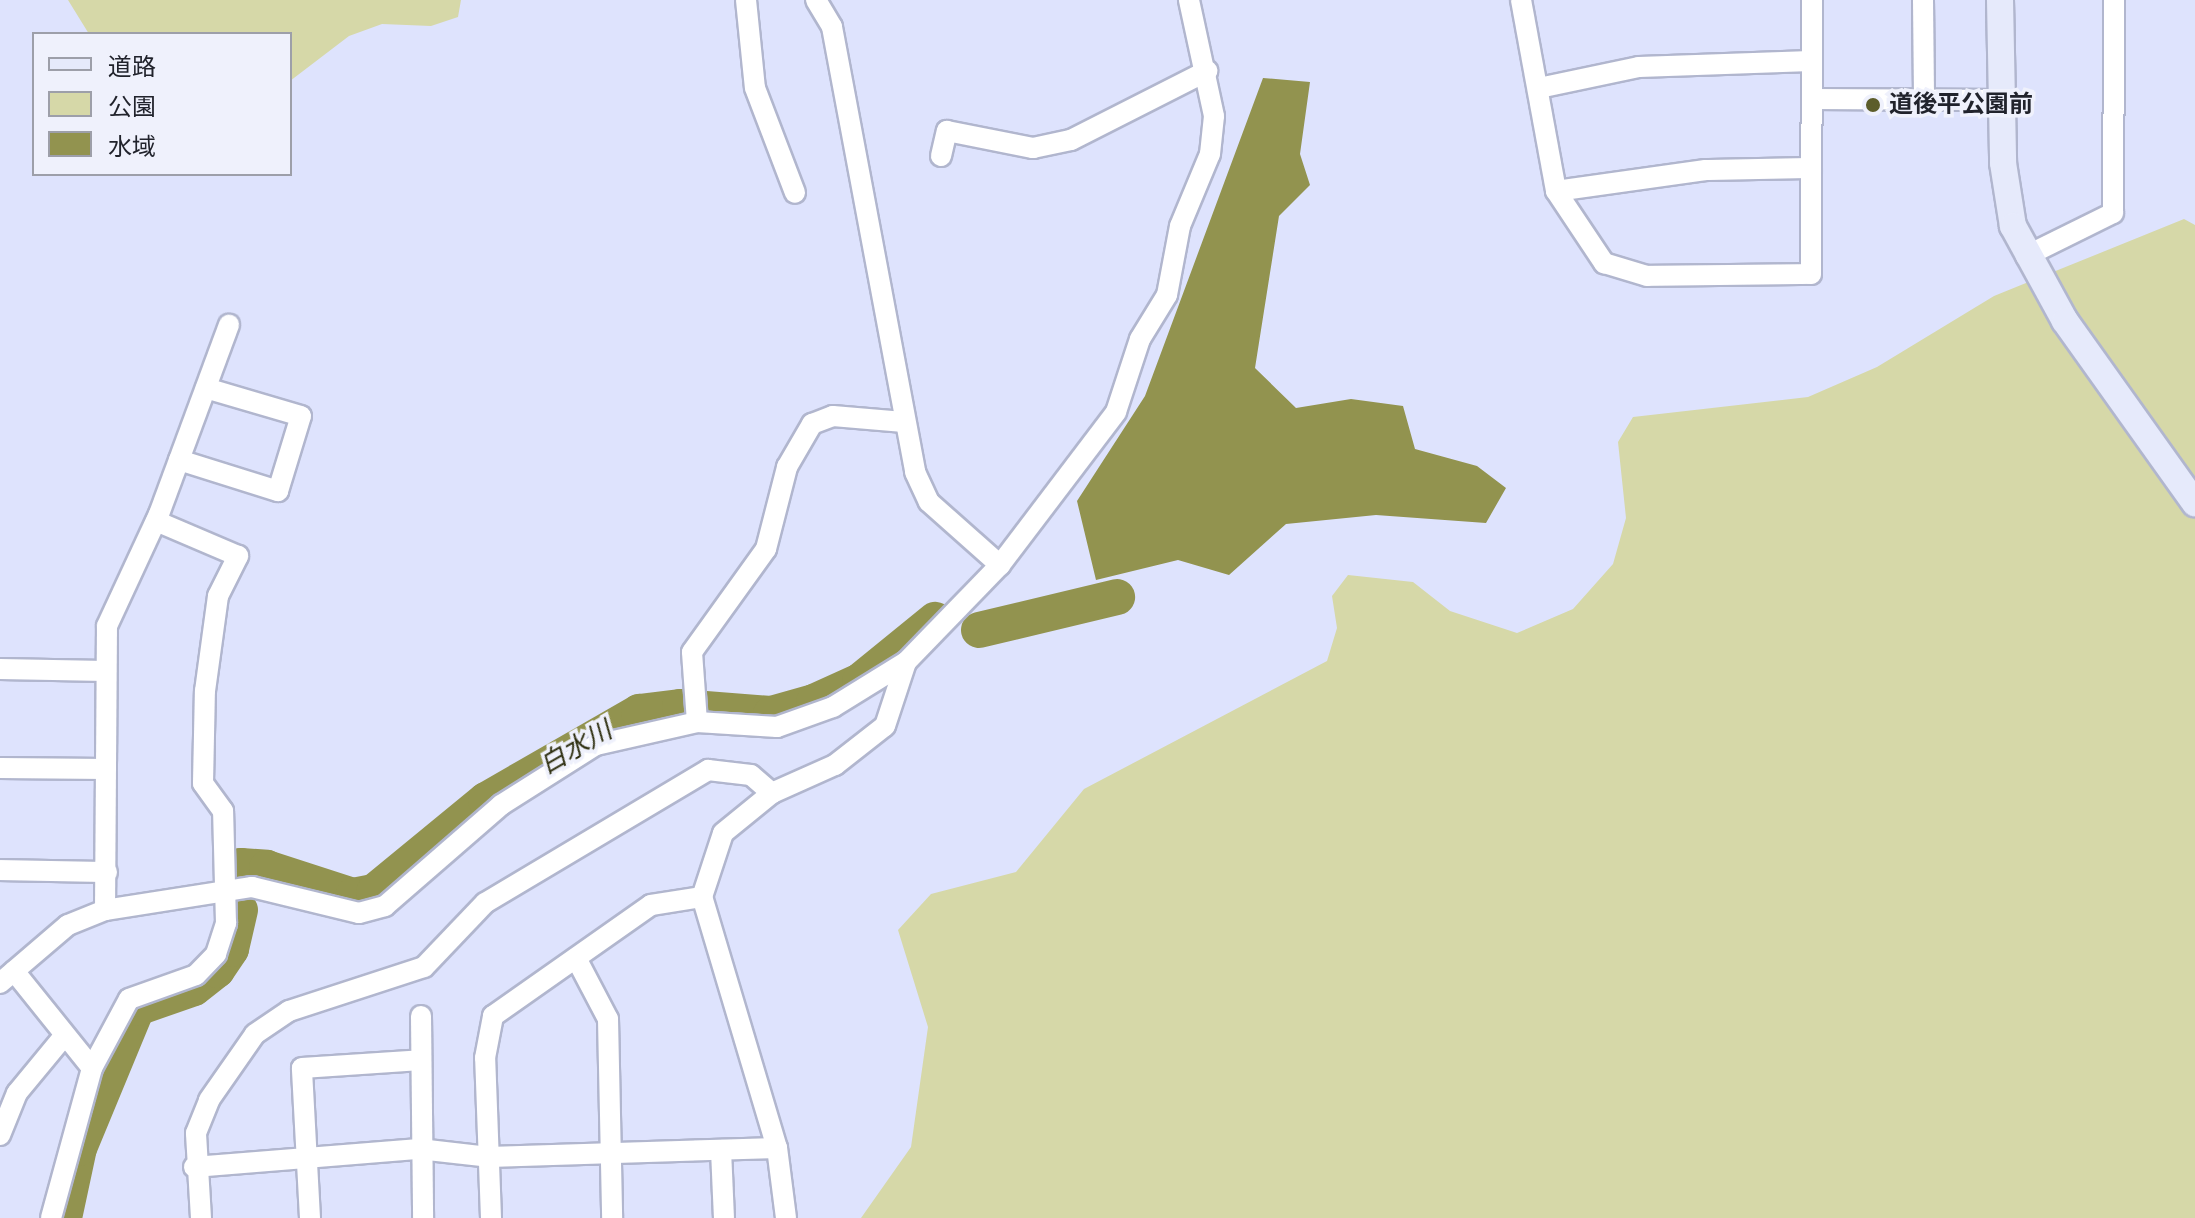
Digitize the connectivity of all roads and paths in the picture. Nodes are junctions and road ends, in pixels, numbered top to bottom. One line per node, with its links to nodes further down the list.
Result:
1 (746, 0): 18 (street)
2 (816, 0): 22 (street)
3 (1189, 0): 10 (street)
4 (1521, 0): 11 (street)
5 (1812, 0): 9 (street)
6 (1923, 0): 14 (street)
7 (2000, 0): 13 (street)
8 (2114, 0): 19 (street)
9 (1811, 61): 11 (street); 12 (street)
10 (1207, 71): 15 (street); 26 (street)
11 (1539, 88): 17 (street)
12 (1812, 99): 14 (street); 16 (street)
13 (2001, 100): 14 (street); 19 (street)
14 (1924, 101)
15 (941, 156)
16 (1811, 168): 17 (street); 17 (street)
17 (1556, 191)
18 (795, 193)
19 (2026, 256): 24 (street)
20 (229, 325): 21 (street)
21 (206, 388): 23 (street); 23 (street)
22 (904, 422): 26 (street); 30 (street)
23 (179, 460): 25 (street)
24 (2195, 503)
25 (156, 521): 29 (street); 36 (street)
26 (1000, 565): 27 (street)
27 (906, 662): 30 (street); 33 (street)
28 (0, 669): 29 (street)
29 (106, 671): 32 (street)
30 (697, 722): 36 (street)
31 (0, 768): 32 (street)
32 (106, 769): 35 (street)
33 (772, 793): 37 (street); 52 (street)
34 (0, 870): 35 (street)
35 (107, 872): 38 (street)
36 (227, 891): 38 (street); 44 (street)
37 (702, 897): 39 (street); 46 (street)
38 (105, 910): 40 (street)
39 (576, 958): 49 (street); 51 (street)
40 (5, 978): 42 (street)
41 (421, 1016): 43 (street)
42 (65, 1035): 44 (street); 45 (street)
43 (421, 1060): 47 (street); 50 (street)
44 (92, 1068): 53 (street)
45 (0, 1135)
46 (777, 1148): 48 (street); 60 (street)
47 (419, 1149): 50 (street); 51 (street); 56 (street)
48 (721, 1150): 49 (street); 59 (street)
49 (611, 1153): 51 (street); 58 (street)
50 (305, 1156): 52 (street); 55 (street)
51 (489, 1157): 57 (street)
52 (194, 1167): 54 (street)
53 (51, 1218)
54 (201, 1218)
55 (310, 1218)
56 (423, 1218)
57 (491, 1218)
58 (612, 1218)
59 (724, 1218)
60 (786, 1218)

